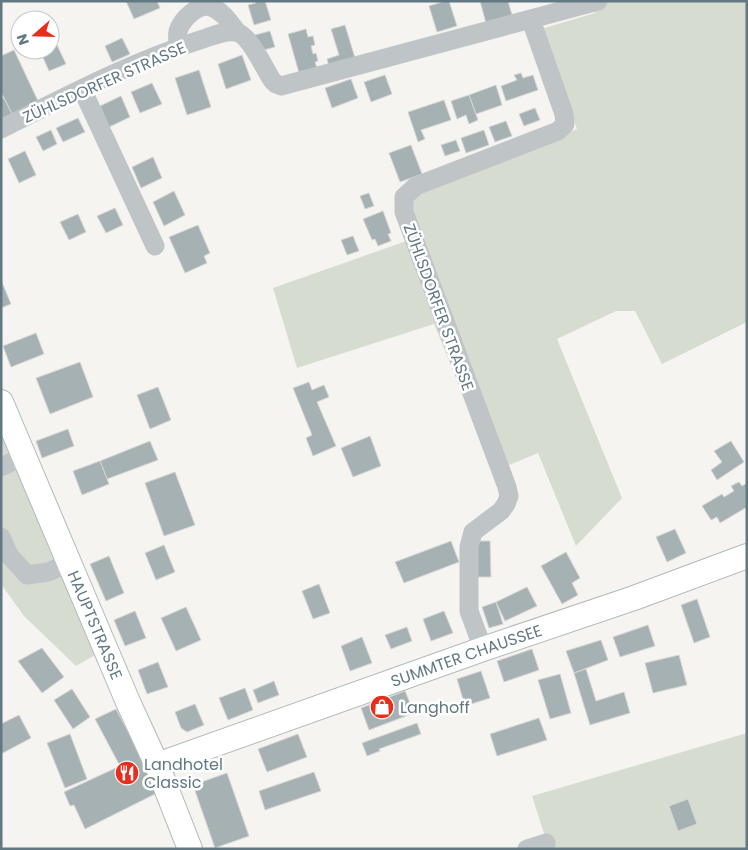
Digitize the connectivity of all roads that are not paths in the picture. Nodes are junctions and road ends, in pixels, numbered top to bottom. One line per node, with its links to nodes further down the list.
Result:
1 (598, 1): 2 (street)
2 (531, 20): 3 (street); 14 (street, ZÜHLSDORFER STRASSE)
3 (237, 32): 4 (street, ZÜHLSDORFER STRASSE); 4 (street)
4 (178, 47): 5 (street, ZÜHLSDORFER STRASSE)
5 (82, 89): 6 (street, ZÜHLSDORFER STRASSE); 7 (street)
6 (1, 129)
7 (154, 246)
8 (1, 402): 9 (main road, HAUPTSTRASSE)
9 (24, 456): 10 (street); 13 (main road, HAUPTSTRASSE)
10 (1, 467)
11 (1, 537): 13 (street)
12 (747, 556): 14 (main road, SUMMTER CHAUSSEE)
13 (69, 563): 15 (main road, HAUPTSTRASSE)
14 (483, 649): 15 (main road, SUMMTER CHAUSSEE)
15 (157, 765): 17 (main road, HAUPTSTRASSE)
16 (546, 842): 18 (street)
17 (190, 849)
18 (527, 849)

